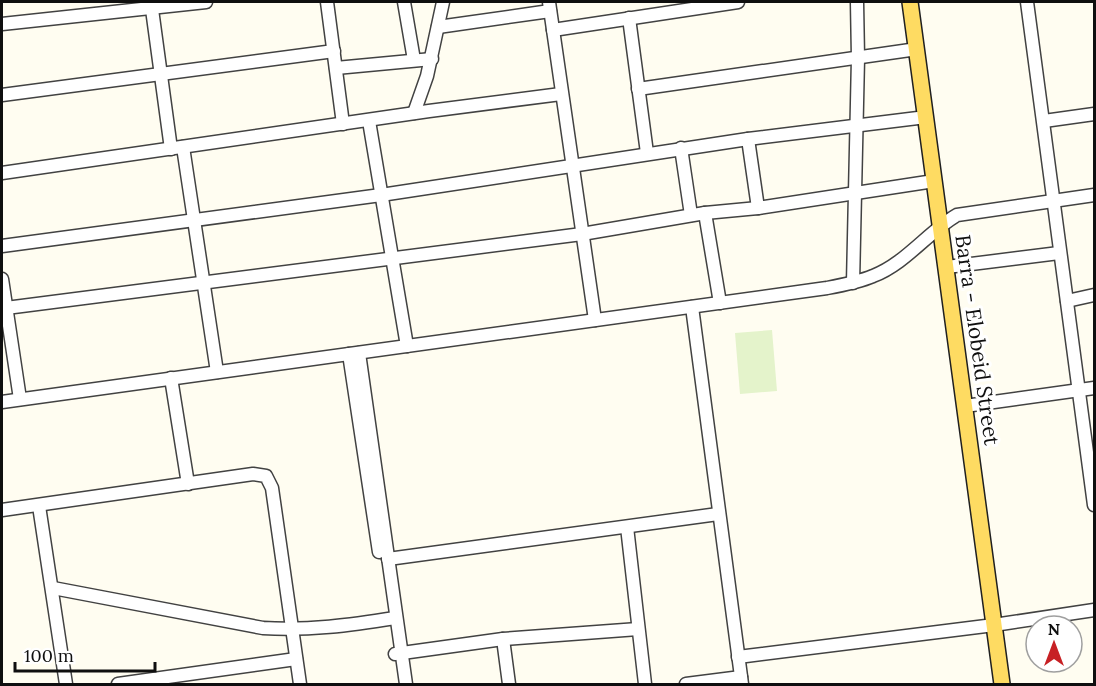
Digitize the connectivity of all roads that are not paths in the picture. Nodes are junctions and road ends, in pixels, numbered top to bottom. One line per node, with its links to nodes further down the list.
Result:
1 (206, 2): 10 (street)
2 (327, 2): 17 (street)
3 (404, 2): 20 (street)
4 (443, 2): 14 (street)
5 (738, 2): 9 (street)
6 (856, 2): 18 (street)
7 (910, 2): 16 (main road, Barra - Elobeid Street)
8 (1027, 2): 30 (street)
9 (722, 3): 12 (street)
10 (151, 5): 13 (street); 22 (street)
11 (549, 6): 14 (street); 15 (street)
12 (629, 18): 15 (street); 23 (street)
13 (2, 24)
14 (438, 27): 19 (street)
15 (553, 30): 24 (street)
16 (917, 49): 18 (street); 28 (main road, Barra - Elobeid Street)
17 (334, 51): 21 (street); 22 (street)
18 (858, 57): 23 (street); 32 (street)
19 (432, 59): 20 (street); 26 (street)
20 (414, 60): 21 (street)
21 (336, 68): 31 (street)
22 (160, 75): 25 (street); 34 (street)
23 (638, 89): 36 (street)
24 (561, 94): 26 (street); 37 (street)
25 (2, 95)
26 (414, 113): 29 (street)
27 (1095, 114): 30 (street)
28 (926, 117): 32 (street); 39 (main road, Barra - Elobeid Street)
29 (369, 121): 31 (street); 41 (street)
30 (1044, 121): 43 (street)
31 (343, 124): 34 (street)
32 (855, 124): 33 (street); 40 (street)
33 (748, 139): 35 (street); 44 (street)
34 (177, 148): 38 (street); 47 (street)
35 (681, 148): 36 (street); 46 (street)
36 (647, 153): 37 (street)
37 (572, 166): 41 (street); 49 (street)
38 (2, 173)
39 (934, 181): 40 (street); 48 (main road, Barra - Elobeid Street)
40 (854, 192): 44 (street); 56 (street)
41 (381, 195): 47 (street); 52 (street)
42 (1095, 195): 43 (street)
43 (1053, 200): 48 (street); 51 (street)
44 (758, 208): 45 (street)
45 (705, 213): 46 (street); 59 (street)
46 (691, 215): 49 (street)
47 (194, 221): 50 (street); 55 (street)
48 (940, 225): 53 (main road, Barra - Elobeid Street); 56 (street)
49 (582, 234): 52 (street); 62 (street)
50 (2, 246)
51 (1059, 253): 53 (street); 58 (street)
52 (391, 257): 55 (street); 63 (street)
53 (947, 267): 71 (main road, Barra - Elobeid Street)
54 (2, 279): 61 (street)
55 (202, 282): 61 (street); 65 (street)
56 (853, 283): 59 (street)
57 (1095, 295): 58 (street)
58 (1067, 301): 68 (street)
59 (720, 303): 60 (street)
60 (692, 307): 62 (street); 77 (street)
61 (6, 308): 69 (street)
62 (595, 320): 63 (street)
63 (407, 346): 64 (street)
64 (354, 354): 65 (street); 79 (street); 82 (street)
65 (217, 372): 66 (street)
66 (171, 378): 69 (street); 73 (street)
67 (1095, 388): 68 (street)
68 (1079, 391): 71 (street); 72 (street)
69 (20, 399): 70 (street)
70 (2, 402)
71 (965, 406): 83 (main road, Barra - Elobeid Street)
72 (1092, 466): 74 (street)
73 (188, 484): 75 (street); 85 (street)
74 (1095, 505)
75 (39, 506): 76 (street); 80 (street)
76 (2, 510)
77 (718, 514): 78 (street); 88 (street)
78 (627, 527): 79 (street); 84 (street)
79 (388, 559): 82 (street)
80 (53, 588): 85 (street); 92 (street)
81 (1095, 610): 83 (street)
82 (392, 619): 85 (street); 87 (street)
83 (994, 626): 88 (street); 100 (main road, Barra - Elobeid Street)
84 (638, 629): 86 (street); 98 (street)
85 (293, 630): 89 (street)
86 (503, 639): 87 (street); 97 (street)
87 (398, 653): 95 (street); 96 (street)
88 (738, 657): 90 (street)
89 (296, 659): 91 (street); 94 (street)
90 (742, 681): 99 (street)
91 (133, 683): 93 (street)
92 (66, 684)
93 (118, 684)
94 (300, 684)
95 (397, 684)
96 (406, 684)
97 (509, 684)
98 (645, 684)
99 (686, 684)
100 (1002, 684)

